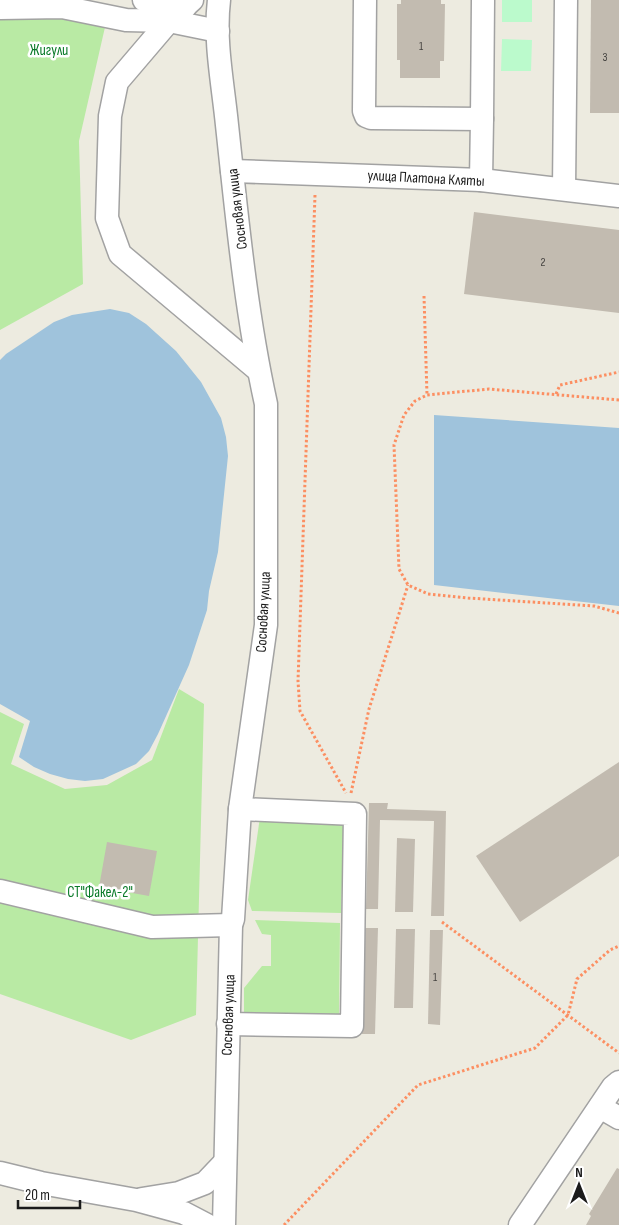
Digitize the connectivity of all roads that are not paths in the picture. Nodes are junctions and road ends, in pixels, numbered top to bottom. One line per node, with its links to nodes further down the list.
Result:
1 (144, 0): 7 (street)
2 (220, 0): 8 (street, Сосновая улица)
3 (365, 0): 9 (street)
4 (483, 0): 9 (street)
5 (566, 0): 12 (street)
6 (0, 8): 7 (street)
7 (182, 9): 8 (street); 14 (street)
8 (218, 31): 10 (street, Сосновая улица)
9 (482, 120): 11 (street)
10 (232, 171): 11 (street, улица Платона Кляты); 14 (street, Сосновая улица)
11 (481, 180): 12 (street, улица Платона Кляты)
12 (564, 189): 13 (street, улица Платона Кляты)
13 (619, 196)
14 (258, 370): 15 (street, Сосновая улица)
15 (240, 809): 17 (street, Сосновая улица); 18 (street)
16 (0, 891): 17 (street)
17 (231, 925): 18 (street, Сосновая улица)
18 (228, 1024): 22 (street, Сосновая улица)
19 (619, 1082): 20 (street)
20 (600, 1107): 21 (street); 27 (street)
21 (619, 1118)
22 (225, 1162): 24 (street); 26 (street, Сосновая улица)
23 (0, 1173): 24 (street)
24 (136, 1200): 25 (street)
25 (207, 1225)
26 (224, 1225)
27 (520, 1225)

